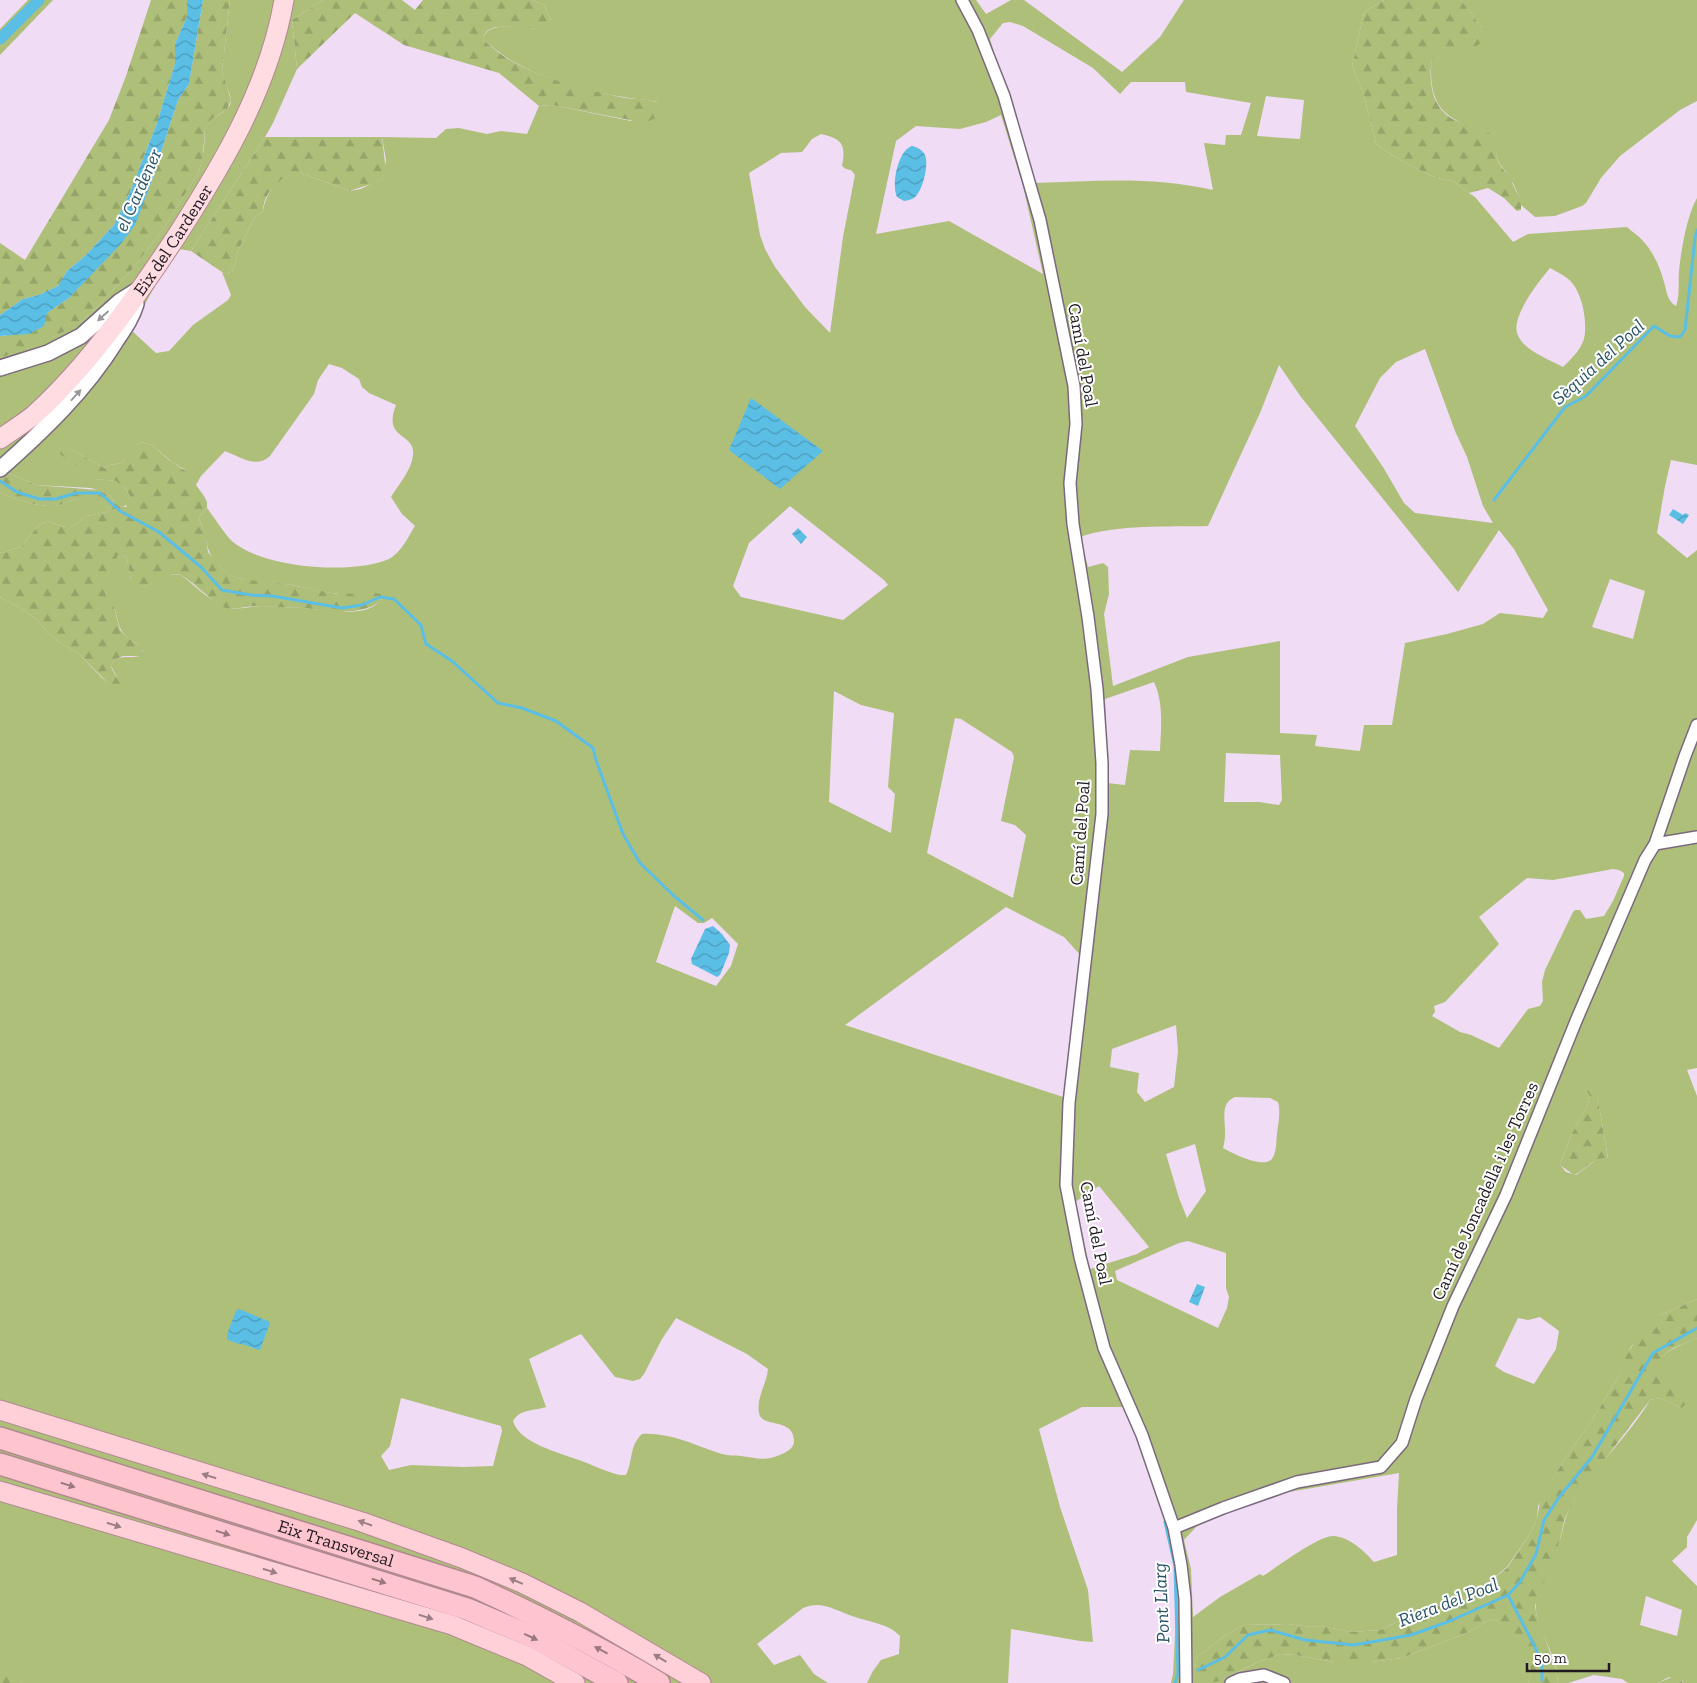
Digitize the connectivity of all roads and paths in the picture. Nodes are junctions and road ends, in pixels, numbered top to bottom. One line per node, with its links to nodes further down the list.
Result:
1 (284, 0): 3 (main road, Eix del Cardener)
2 (962, 0): 16 (street, Camí del Poal)
3 (142, 287): 4 (street, one-way to 4); 5 (main road, Eix del Cardener); 6 (street, one-way to 3)
4 (0, 368)
5 (0, 439)
6 (0, 469)
7 (1697, 725): 9 (street, Camí de Joncadella i les Torres)
8 (1697, 837): 9 (street)
9 (1655, 844): 16 (street, Camí de Joncadella i les Torres)
10 (0, 1410): 21 (highway, one-way to 10)
11 (0, 1424): 15 (highway)
12 (0, 1438): 15 (highway, Eix Transversal)
13 (0, 1465): 19 (highway, Eix Transversal, one-way to 19)
14 (0, 1491): 18 (highway, one-way to 18)
15 (180, 1494): 20 (highway, Eix Transversal, one-way to 15)
16 (1174, 1528): 17 (street, Camí del Poal)
17 (1186, 1678)
18 (575, 1683)
19 (617, 1683)
20 (659, 1683)
21 (701, 1683)
22 (1231, 1683): 23 (street)
23 (1284, 1683)

